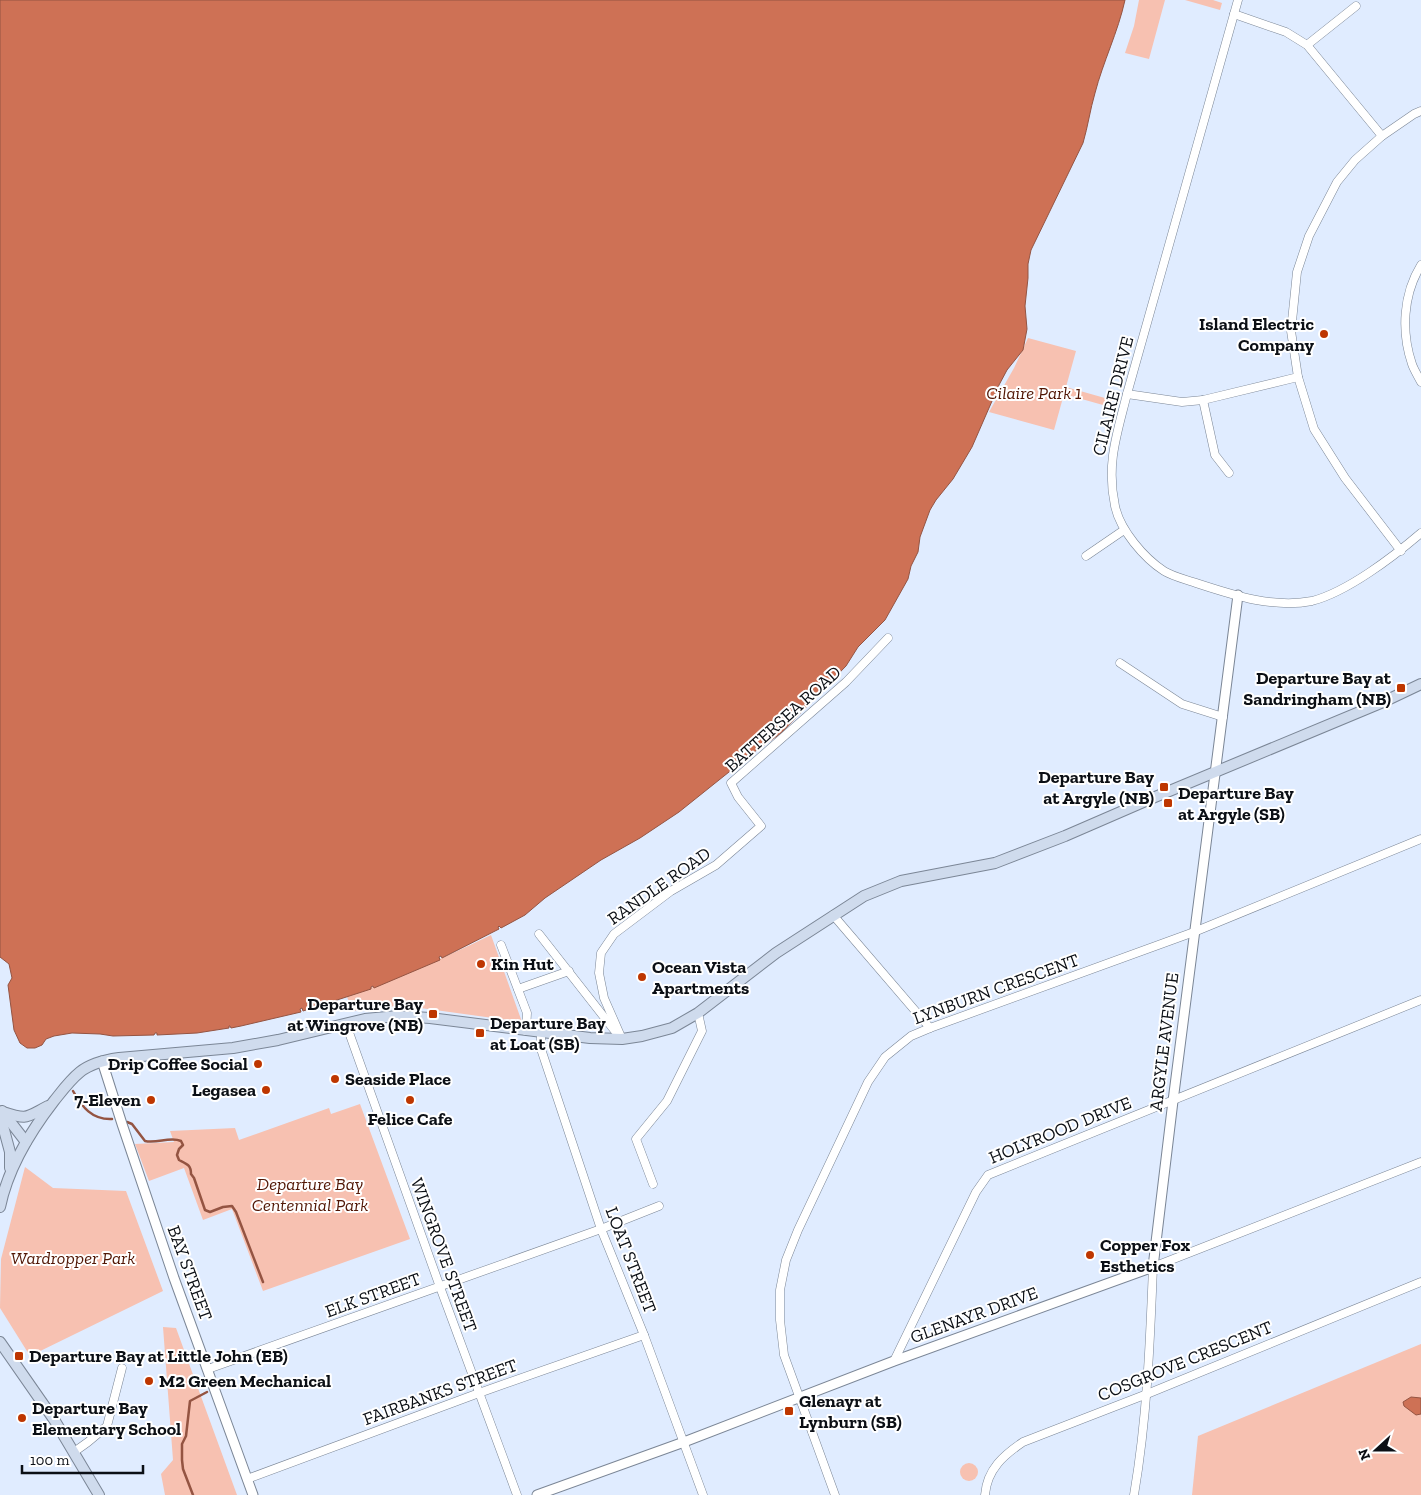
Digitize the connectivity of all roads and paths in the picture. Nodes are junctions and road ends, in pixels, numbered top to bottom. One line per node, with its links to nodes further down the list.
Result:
1 (1238, 0): 3 (street, CILAIRE DRIVE)
2 (1356, 6): 4 (street)
3 (1234, 14): 4 (street); 10 (street, CILAIRE DRIVE)
4 (1307, 45): 6 (street)
5 (1421, 111): 6 (street)
6 (1382, 136): 8 (street)
7 (1421, 265): 9 (street)
8 (1298, 377): 11 (street); 15 (street)
9 (1421, 382)
10 (1127, 394): 11 (street); 13 (street, CILAIRE DRIVE)
11 (1203, 400): 12 (street)
12 (1229, 474)
13 (1124, 530): 16 (street); 17 (street, CILAIRE DRIVE)
14 (1421, 534): 15 (street, CILAIRE DRIVE)
15 (1401, 551): 17 (street, CILAIRE DRIVE)
16 (1086, 556)
17 (1238, 595): 21 (street, ARGYLE AVENUE)
18 (888, 638): 23 (street, BATTERSEA ROAD)
19 (1120, 663): 21 (street)
20 (1421, 684): 22 (main road)
21 (1223, 717): 22 (street, ARGYLE AVENUE)
22 (1215, 771): 25 (main road); 26 (street, ARGYLE AVENUE)
23 (761, 826): 37 (street, RANDLE ROAD)
24 (1421, 839): 26 (street, LYNBURN CRESCENT)
25 (834, 915): 32 (main road); 34 (street)
26 (1194, 932): 34 (street, LYNBURN CRESCENT); 39 (street, ARGYLE AVENUE)
27 (539, 934): 29 (street)
28 (501, 945): 30 (street)
29 (569, 972): 30 (street); 37 (street)
30 (518, 989): 35 (street)
31 (1421, 1000): 39 (street, HOLYROOD DRIVE)
32 (698, 1013): 37 (main road); 45 (street)
33 (346, 1024): 35 (main road); 38 (main road); 51 (street, WINGROVE STREET)
34 (930, 1028): 59 (street, LYNBURN CRESCENT)
35 (526, 1031): 36 (main road)
36 (541, 1032): 37 (main road); 48 (street, LOAT STREET)
37 (622, 1039)
38 (102, 1061): 40 (main road); 56 (street, BAY STREET)
39 (1173, 1101): 49 (street, ARGYLE AVENUE); 54 (street, HOLYROOD DRIVE)
40 (51, 1105): 41 (main road); 42 (main road)
41 (1, 1111): 42 (main road); 44 (main road)
42 (26, 1142): 44 (main road)
43 (1421, 1162): 49 (street, GLENAYR DRIVE)
44 (10, 1174): 47 (main road)
45 (653, 1184)
46 (659, 1206): 48 (street, ELK STREET)
47 (0, 1208)
48 (602, 1229): 51 (street, ELK STREET); 52 (street, LOAT STREET)
49 (1153, 1267): 54 (street, GLENAYR DRIVE); 58 (street, ARGYLE AVENUE)
50 (1421, 1282): 58 (street, COSGROVE CRESCENT)
51 (440, 1287): 56 (street, ELK STREET); 57 (street, WINGROVE STREET)
52 (644, 1335): 57 (street, FAIRBANKS STREET); 60 (street, LOAT STREET)
53 (0, 1342): 61 (main road)
54 (894, 1362): 59 (street, GLENAYR DRIVE)
55 (122, 1368): 61 (street)
56 (208, 1369): 62 (street, BAY STREET)
57 (479, 1393): 62 (street, FAIRBANKS STREET); 65 (street, WINGROVE STREET)
58 (1147, 1394): 69 (street, COSGROVE CRESCENT); 70 (street, ARGYLE AVENUE)
59 (800, 1398): 60 (street, GLENAYR DRIVE); 68 (street, LYNBURN CRESCENT)
60 (684, 1442): 66 (street, GLENAYR DRIVE); 67 (street, LOAT STREET)
61 (74, 1452): 63 (main road)
62 (247, 1478): 64 (street, BAY STREET)
63 (99, 1495)
64 (253, 1495)
65 (517, 1495)
66 (537, 1495)
67 (703, 1495)
68 (835, 1495)
69 (985, 1495)
70 (1134, 1495)

